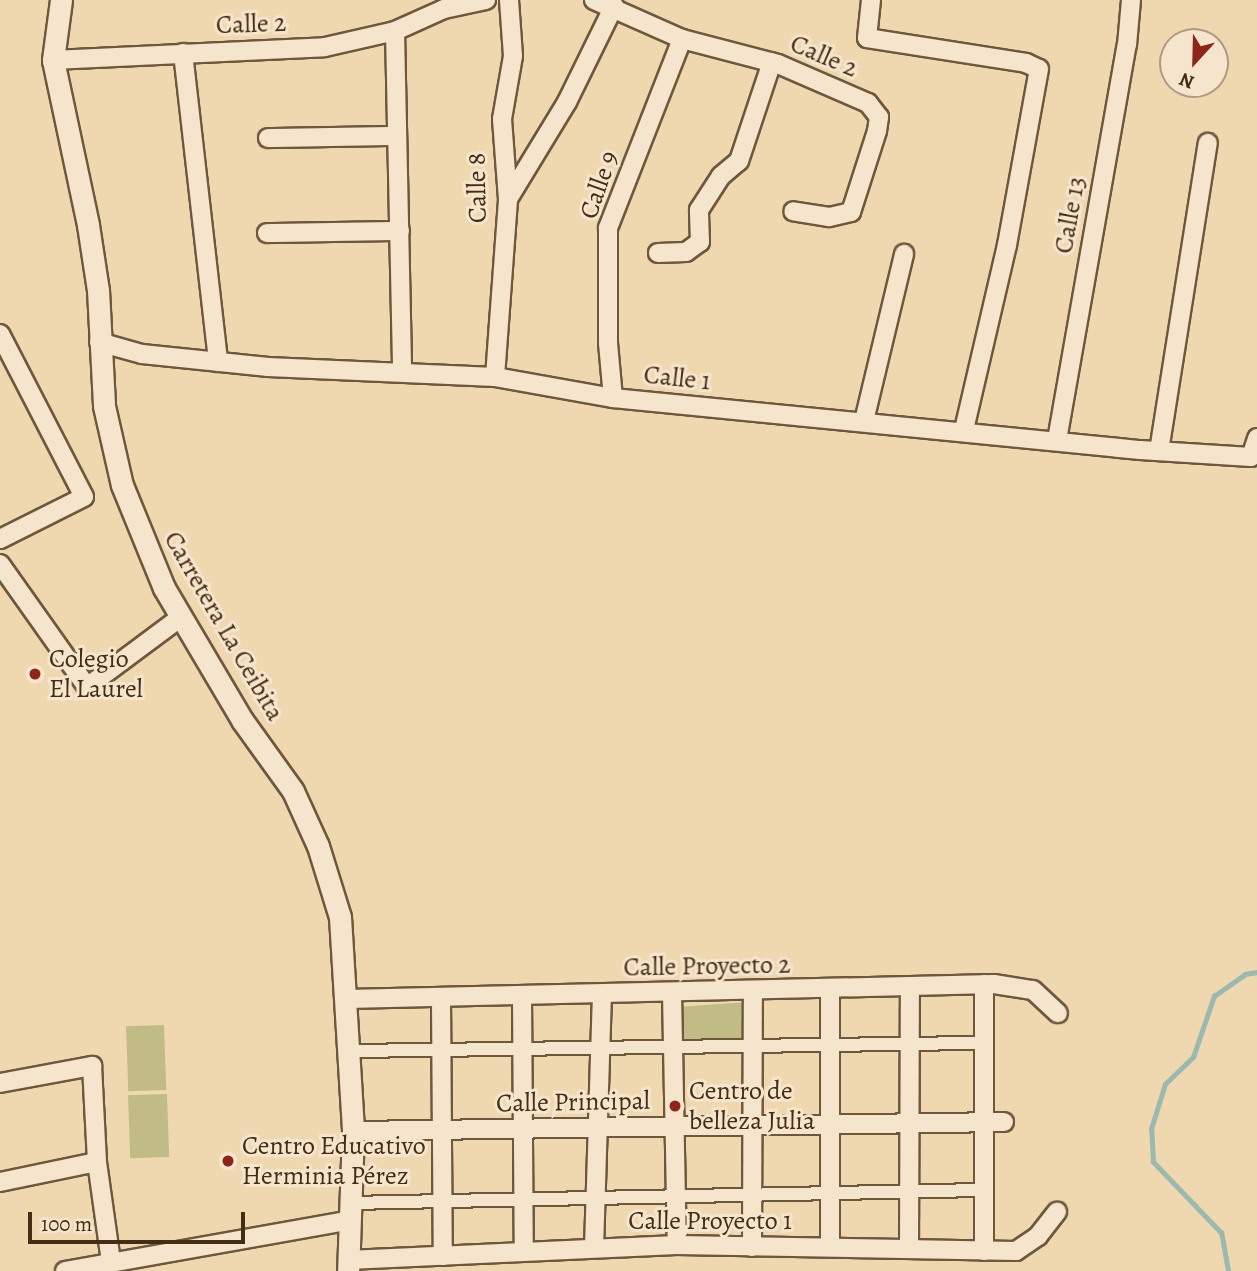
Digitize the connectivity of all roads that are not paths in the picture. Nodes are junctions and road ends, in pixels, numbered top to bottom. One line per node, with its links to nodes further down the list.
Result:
1 (61, 0): 11 (street, Carretera La Ceibita)
2 (486, 0): 8 (street, Calle 2)
3 (509, 0): 16 (street, Calle 8)
4 (594, 0): 7 (street, Calle 2)
5 (871, 0): 29 (street)
6 (1131, 0): 31 (street, Calle 13)
7 (614, 6): 9 (street, Calle 2); 16 (street)
8 (395, 31): 10 (street, Calle 2); 13 (street)
9 (682, 39): 12 (street, Calle 2); 27 (street, Calle 9)
10 (183, 53): 11 (street, Calle 2); 24 (street)
11 (53, 60): 23 (street, Carretera La Ceibita)
12 (772, 62): 17 (street, Calle 2); 20 (street)
13 (395, 136): 14 (street); 18 (street)
14 (268, 138)
15 (1208, 143): 32 (street)
16 (508, 200): 26 (street, Calle 8)
17 (793, 211)
18 (400, 231): 19 (street); 25 (street)
19 (267, 233)
20 (658, 253)
21 (904, 254): 28 (street)
22 (0, 334): 33 (street)
23 (99, 342): 24 (street, Calle 1); 35 (street, Carretera La Ceibita)
24 (218, 362): 25 (street, Calle 1)
25 (402, 369): 26 (street, Calle 1)
26 (495, 377): 27 (street, Calle 1)
27 (613, 398): 28 (street, Calle 1)
28 (864, 421): 29 (street, Calle 1)
29 (964, 430): 31 (street, Calle 1)
30 (1257, 438): 32 (street, Calle 1)
31 (1057, 440): 32 (street, Calle 1)
32 (1159, 451)
33 (0, 539)
34 (0, 564): 35 (street)
35 (181, 617): 43 (street, Carretera La Ceibita)
36 (984, 984): 37 (street, Calle Proyecto 2); 45 (street, Calle Proyecto 2); 47 (street)
37 (910, 988): 38 (street, Calle Proyecto 2); 46 (street)
38 (830, 990): 39 (street, Calle Proyecto 2); 48 (street)
39 (753, 991): 40 (street, Calle Proyecto 2); 49 (street)
40 (673, 993): 41 (street, Calle Proyecto 2); 50 (street)
41 (602, 995): 42 (street, Calle Proyecto 2); 51 (street)
42 (522, 997): 44 (street, Calle Proyecto 2); 54 (street)
43 (347, 999): 44 (street, Calle Proyecto 2); 52 (street, Carretera La Ceibita)
44 (441, 999): 53 (street)
45 (1058, 1013)
46 (911, 1043): 47 (street); 48 (street); 59 (street)
47 (982, 1043): 57 (street)
48 (831, 1045): 49 (street); 58 (street)
49 (755, 1046): 50 (street); 60 (street)
50 (672, 1048): 51 (street); 61 (street)
51 (600, 1049): 54 (street); 63 (street)
52 (350, 1051): 53 (street); 65 (street, Carretera La Ceibita)
53 (441, 1051): 54 (street); 64 (street)
54 (522, 1051): 62 (street)
55 (0, 1083): 66 (street)
56 (1004, 1122): 57 (street, Calle Principal)
57 (981, 1123): 59 (street, Calle Principal); 68 (street)
58 (832, 1124): 59 (street, Calle Principal); 60 (street, Calle Principal); 69 (street)
59 (912, 1124): 70 (street)
60 (753, 1126): 61 (street, Calle Principal); 73 (street)
61 (672, 1127): 63 (street, Calle Principal); 72 (street)
62 (521, 1128): 63 (street, Calle Principal); 64 (street, Calle Principal); 74 (street)
63 (598, 1128): 71 (street)
64 (441, 1129): 65 (street, Calle Principal); 75 (street)
65 (353, 1131): 76 (street, Carretera La Ceibita)
66 (97, 1162): 67 (street); 86 (street)
67 (0, 1182)
68 (983, 1190): 70 (street); 83 (street)
69 (831, 1194): 70 (street); 73 (street); 80 (street)
70 (910, 1194): 82 (street)
71 (596, 1197): 72 (street); 74 (street); 81 (street)
72 (673, 1197): 73 (street); 78 (street)
73 (752, 1197): 79 (street)
74 (525, 1199): 75 (street); 84 (street)
75 (442, 1201): 76 (street); 85 (street)
76 (350, 1211): 86 (street); 87 (street, Carretera La Ceibita)
77 (1057, 1212): 83 (street, Calle Proyecto 1)
78 (677, 1245): 79 (street, Calle Proyecto 1); 81 (street, Calle Proyecto 1)
79 (752, 1247): 80 (street, Calle Proyecto 1)
80 (830, 1247): 82 (street, Calle Proyecto 1)
81 (594, 1248): 84 (street, Calle Proyecto 1)
82 (909, 1249): 83 (street, Calle Proyecto 1)
83 (985, 1251)
84 (524, 1252): 85 (street, Calle Proyecto 1)
85 (443, 1256): 87 (street, Calle Proyecto 1)
86 (110, 1261): 88 (street)
87 (348, 1266)
88 (65, 1271)

